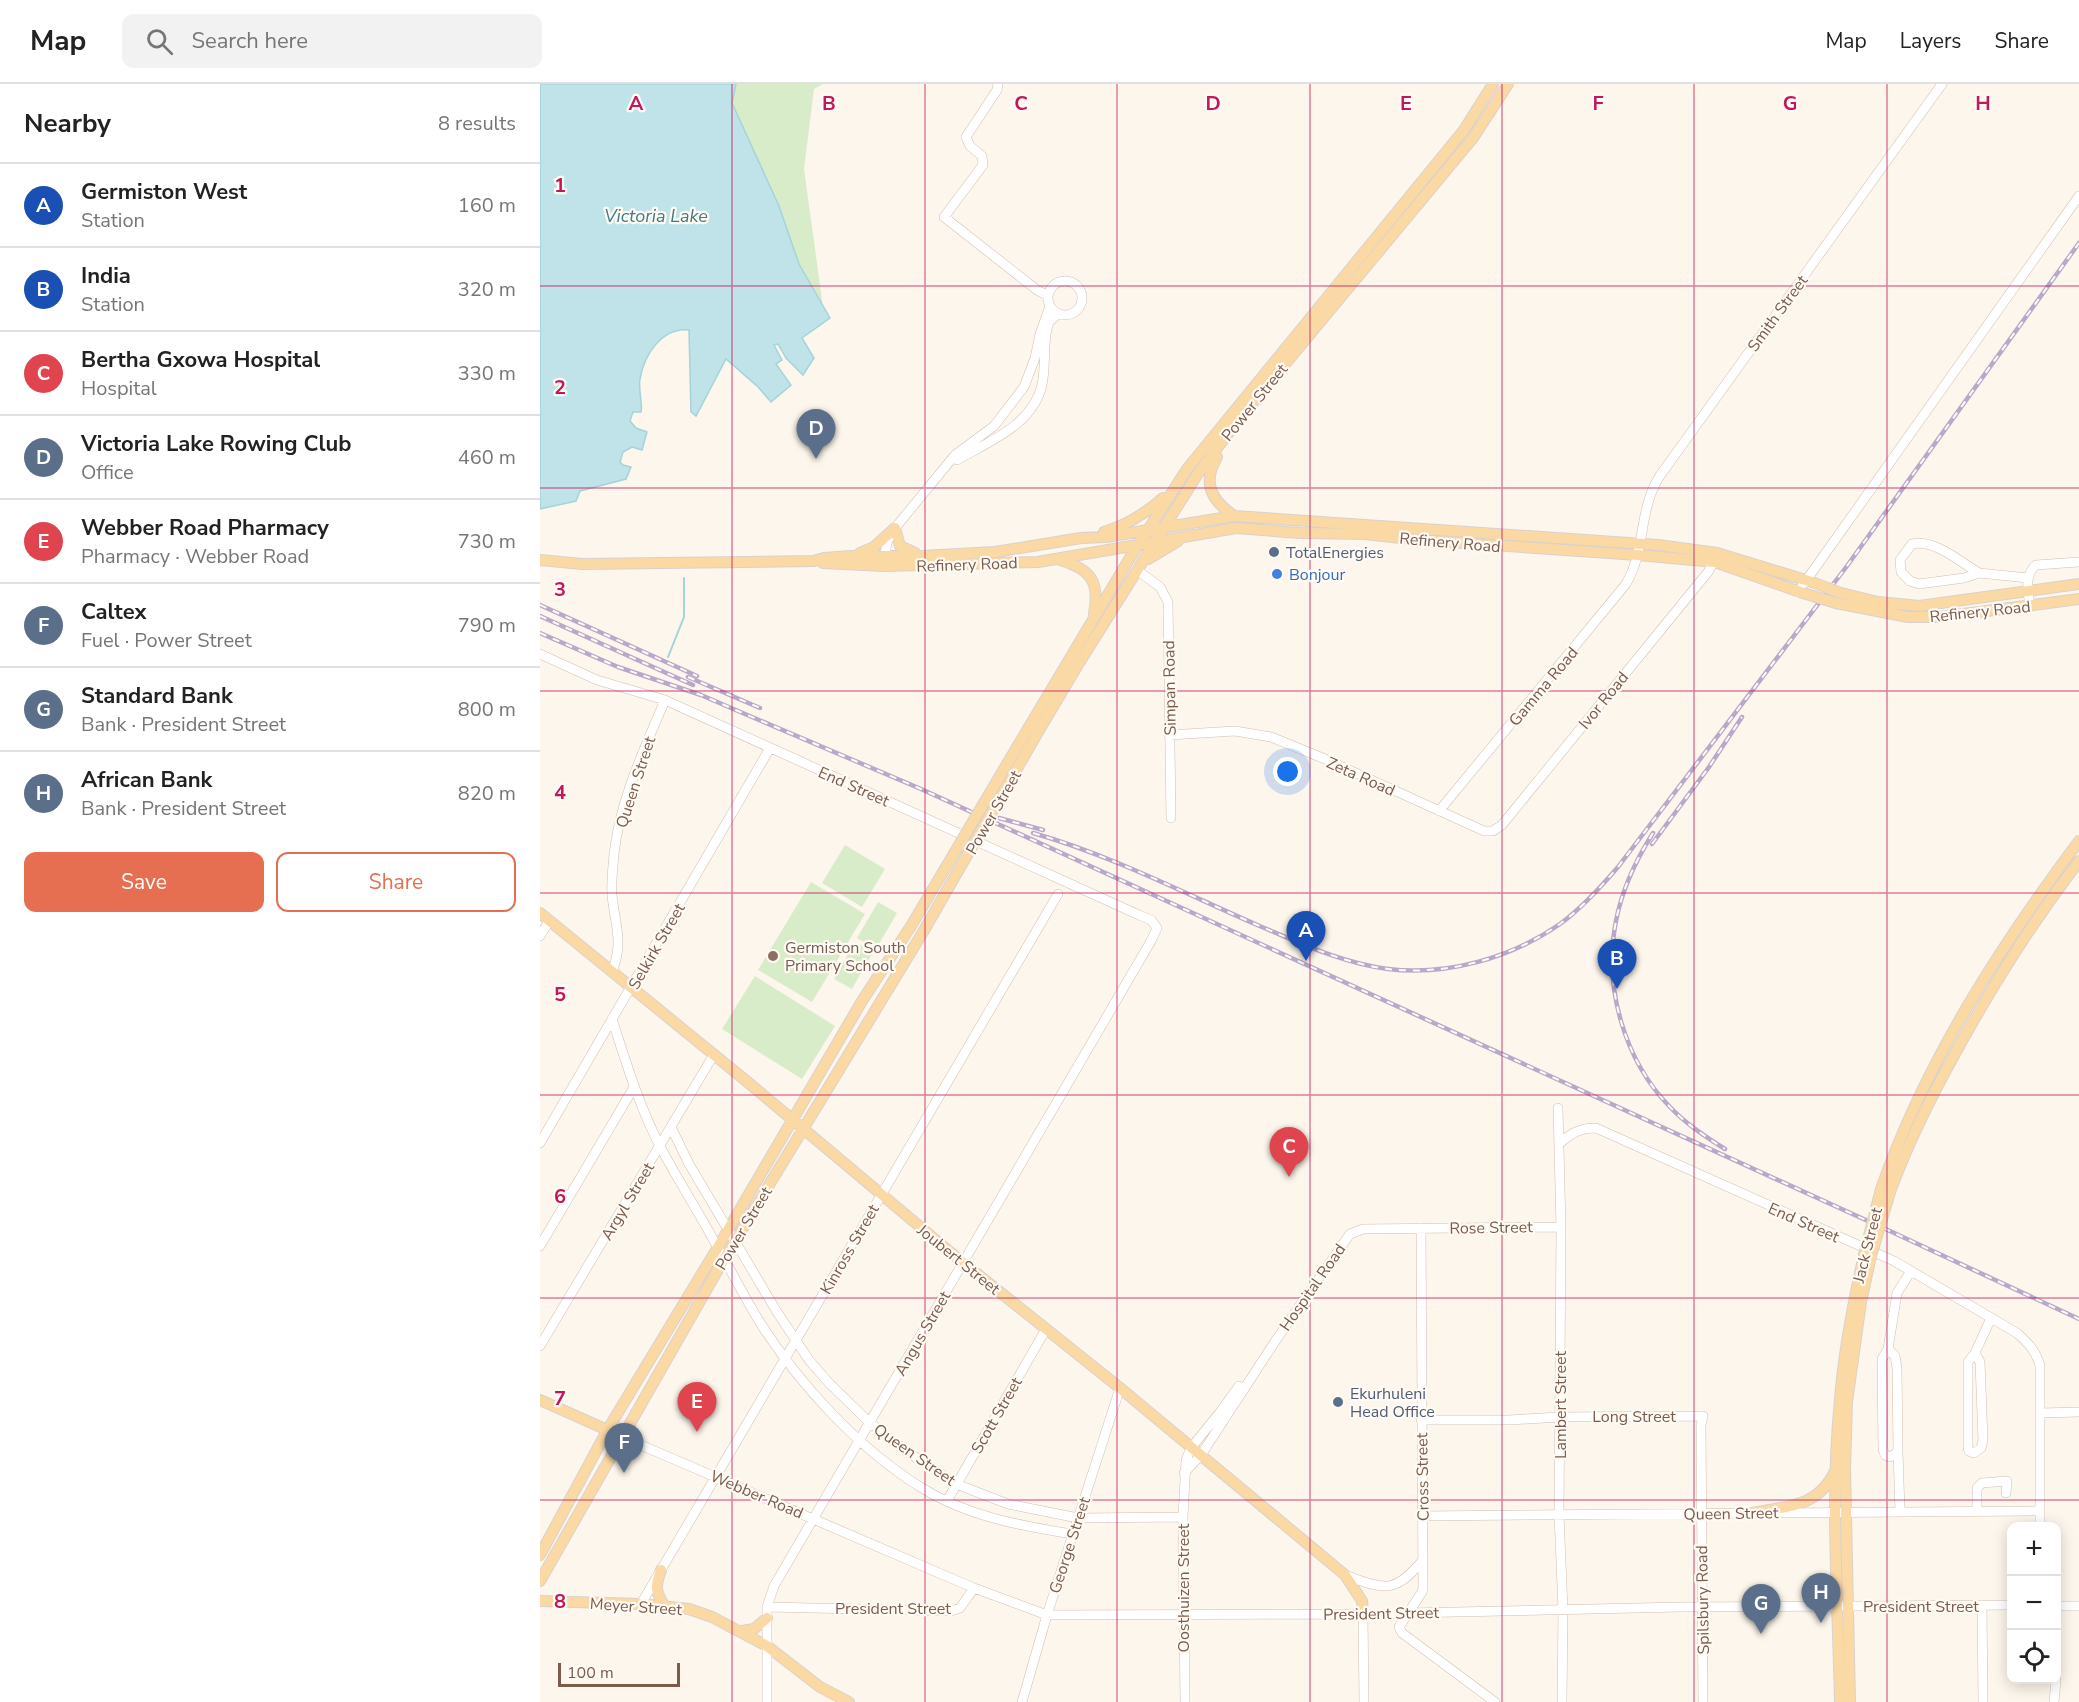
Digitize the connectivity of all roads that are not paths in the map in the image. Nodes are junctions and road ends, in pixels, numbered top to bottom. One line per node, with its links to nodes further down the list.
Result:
1 (998, 84): 7 (street)
2 (1493, 84): 6 (main road, Power Street)
3 (1508, 84): 6 (main road, Power Street)
4 (1942, 84): 24 (street, Smith Street)
5 (2079, 196): 36 (street)
6 (1379, 245): 11 (main road, Power Street); 14 (main road, Power Street)
7 (1048, 296): 8 (street); 9 (street)
8 (1050, 306): 9 (street); 10 (street)
9 (1058, 314): 12 (street)
10 (1003, 416): 12 (street); 13 (street)
11 (1236, 423): 15 (main road); 17 (main road, Power Street)
12 (1014, 425): 13 (street)
13 (948, 464): 16 (street)
14 (1172, 490): 18 (main road, Power Street); 21 (main road)
15 (1234, 516): 17 (main road, Refinery Road); 19 (main road, Refinery Road)
16 (895, 528): 25 (main road); 26 (main road); 31 (street)
17 (1164, 528): 18 (main road, Refinery Road); 22 (main road, Power Street)
18 (1148, 530): 21 (main road, Refinery Road); 23 (main road, Power Street)
19 (1420, 535): 20 (main road, Refinery Road); 24 (main road, Refinery Road)
20 (1190, 536): 22 (main road, Refinery Road); 33 (main road)
21 (1081, 538): 25 (main road, Refinery Road)
22 (1156, 542): 23 (main road, Refinery Road); 33 (main road, Power Street)
23 (1139, 544): 28 (main road, Refinery Road); 45 (main road, Power Street)
24 (1638, 549): 27 (main road, Refinery Road); 51 (street, Gamma Road)
25 (922, 555): 31 (main road, Refinery Road)
26 (851, 556): 30 (main road, Refinery Road); 31 (main road, Refinery Road)
27 (1716, 557): 36 (main road, Refinery Road); 39 (main road, Refinery Road); 53 (street, Ivor Road)
28 (1055, 559): 31 (main road, Refinery Road); 45 (main road)
29 (540, 560): 30 (main road, Refinery Road)
30 (814, 561): 31 (main road, Refinery Road)
31 (884, 561)
32 (2079, 562): 35 (street)
33 (1140, 567): 48 (main road, Power Street); 49 (street, Simpan Road)
34 (1979, 573): 34 (street); 35 (street)
35 (2028, 578): 38 (street)
36 (1809, 581): 39 (street); 40 (main road, Refinery Road, bridge)
37 (2079, 584): 38 (main road, Refinery Road)
38 (2028, 591): 42 (main road, Refinery Road); 43 (street)
39 (1801, 592): 40 (main road, Refinery Road, bridge)
40 (1839, 598): 42 (main road, Refinery Road); 44 (main road, Refinery Road)
41 (2079, 599): 43 (main road, Refinery Road)
42 (1909, 605): 44 (main road)
43 (2030, 606): 44 (main road, Refinery Road)
44 (1908, 617)
45 (1092, 620): 48 (main road, Power Street)
46 (540, 654): 47 (street, End Street)
47 (665, 700): 50 (street, End Street); 63 (street, Queen Street)
48 (1034, 730): 69 (main road, Power Street, bridge); 71 (main road, Power Street, bridge)
49 (1169, 735): 51 (street, Zeta Road); 52 (street, Simpan Road)
50 (770, 748): 61 (street, End Street); 64 (street, Selkirk Street)
51 (1439, 811): 53 (street, Zeta Road)
52 (1171, 818)
53 (1477, 829)
54 (2079, 831): 56 (main road)
55 (2079, 842): 56 (main road, Jack Street)
56 (2066, 860): 72 (main road, Jack Street)
57 (2079, 861): 72 (main road, Jack Street)
58 (1058, 894): 76 (street, Kinross Street)
59 (540, 913): 60 (main road, Joubert Street)
60 (549, 921): 62 (street); 63 (main road, Joubert Street)
61 (1156, 933): 85 (street, Angus Street)
62 (540, 936)
63 (612, 972): 64 (main road, Joubert Street)
64 (630, 988): 65 (street, Selkirk Street); 66 (main road, Joubert Street)
65 (612, 1019): 67 (street); 73 (street, Selkirk Street)
66 (714, 1056): 69 (main road, Joubert Street); 70 (street, Argyl Street)
67 (634, 1087): 75 (street); 81 (street)
68 (1558, 1108): 74 (street, Lambert Street)
69 (792, 1121): 71 (main road, Joubert Street); 79 (main road, Power Street)
70 (670, 1127): 75 (street, Argyl Street); 79 (street)
71 (803, 1129): 76 (main road, Joubert Street); 80 (main road, Power Street)
72 (1907, 1135): 83 (main road, Jack Street, bridge)
73 (540, 1143)
74 (1559, 1144): 77 (street, Lambert Street); 86 (street, End Street)
75 (660, 1146): 82 (street); 91 (street, Argyl Street)
76 (881, 1195): 85 (main road, Joubert Street); 89 (street, Kinross Street)
77 (1560, 1227): 78 (street, Rose Street); 99 (street, Lambert Street)
78 (1421, 1228): 90 (street, Hospital Road); 101 (street, Cross Street)
79 (728, 1230): 80 (street, Queen Street); 82 (main road, Power Street)
80 (735, 1241): 84 (main road, Power Street); 89 (street, Queen Street)
81 (540, 1245)
82 (718, 1247): 84 (street, Queen Street); 103 (main road, Power Street)
83 (1867, 1255): 109 (main road, Jack Street); 117 (main road, Jack Street)
84 (724, 1259): 94 (street, Queen Street); 104 (main road, Power Street)
85 (963, 1262): 88 (main road, Joubert Street); 102 (street, Angus Street)
86 (1911, 1271): 87 (street, End Street); 92 (street)
87 (1991, 1317): 93 (street); 98 (street, End Street)
88 (1046, 1329): 95 (main road, Joubert Street); 112 (street, Scott Street)
89 (796, 1340): 94 (street, Kinross Street); 102 (street, Queen Street)
90 (1276, 1340): 106 (street, Hospital Road); 108 (street, Hospital Road)
91 (540, 1346)
92 (1888, 1349): 107 (street); 107 (street)
93 (1975, 1353): 93 (street)
94 (785, 1359): 105 (street, Queen Street); 111 (street, Kinross Street)
95 (1120, 1388): 106 (main road, Joubert Street); 125 (street, George Street)
96 (540, 1400): 103 (main road, Webber Road)
97 (2079, 1412): 98 (street)
98 (2041, 1413): 116 (street)
99 (1560, 1417): 100 (street, Long Street); 101 (street, Long Street); 121 (street, Lambert Street)
100 (1700, 1419): 119 (street, Spilsbury Road)
101 (1421, 1420): 122 (street, Cross Street)
102 (869, 1422): 105 (street, Angus Street); 112 (street, Queen Street)
103 (608, 1429): 104 (main road, Webber Road); 128 (main road, Power Street)
104 (622, 1437): 111 (street, Webber Road); 132 (main road, Power Street)
105 (859, 1439): 114 (street, Queen Street); 123 (street, Angus Street)
106 (1191, 1448): 108 (main road, Joubert Street); 110 (street, Oosthuizen Street)
107 (1898, 1452): 118 (street)
108 (1201, 1455): 110 (street); 131 (main road, Joubert Street)
109 (1836, 1467): 117 (main road, Jack Street); 120 (main road)
110 (1184, 1473): 124 (street, Oosthuizen Street)
111 (717, 1477): 123 (street, Webber Road); 130 (street, Kinross Street)
112 (956, 1484): 114 (street, Scott Street); 125 (street, Queen Street)
113 (2006, 1492): 115 (street)
114 (947, 1501): 127 (street, Queen Street)
115 (1977, 1511): 116 (street, Queen Street); 118 (street, Queen Street)
116 (2040, 1511): 126 (street)
117 (1840, 1512): 118 (street, Queen Street); 120 (street, Queen Street); 142 (main road, Jack Street)
118 (1900, 1512)
119 (1701, 1513): 120 (street, Queen Street); 121 (street, Queen Street); 141 (street, Spilsbury Road)
120 (1752, 1513)
121 (1559, 1514): 122 (street, Queen Street); 143 (street, Lambert Street)
122 (1422, 1516): 129 (street, Cross Street)
123 (813, 1517): 133 (street, Webber Road); 144 (street, Angus Street)
124 (1183, 1517): 125 (street, Queen Street); 145 (street, Oosthuizen Street)
125 (1078, 1518): 127 (street, George Street)
126 (2040, 1522)
127 (1072, 1534): 148 (street, George Street)
128 (540, 1555)
129 (1422, 1561): 131 (street); 146 (street, Cross Street)
130 (661, 1570): 135 (street, Kinross Street); 140 (main road)
131 (1345, 1575): 147 (main road, Joubert Street)
132 (540, 1581)
133 (974, 1588): 144 (street, President Street); 148 (street, President Street)
134 (540, 1601): 135 (main road, Meyer Street)
135 (641, 1604): 140 (main road, Meyer Street)
136 (1982, 1605): 137 (street, President Street); 142 (street, President Street); 162 (street)
137 (2007, 1605)
138 (2061, 1606): 139 (street)
139 (2079, 1606)
140 (665, 1607): 149 (main road, Meyer Street)
141 (1702, 1607): 142 (street, President Street); 143 (street, President Street); 159 (street, Spilsbury Road)
142 (1843, 1607): 160 (main road, Jack Street); 161 (main road, Jack Street)
143 (1563, 1610): 146 (street, President Street); 158 (street, Lambert Street)
144 (767, 1613): 149 (main road); 150 (street, Angus Street)
145 (1183, 1613): 147 (street, President Street); 148 (street, President Street); 155 (street, Oosthuizen Street)
146 (1409, 1613): 147 (street, President Street); 157 (street)
147 (1364, 1614): 156 (street)
148 (1047, 1615): 154 (street, George Street)
149 (742, 1631): 150 (main road, Meyer Street)
150 (767, 1646): 152 (street, Angus Street); 153 (main road, Meyer Street)
151 (2056, 1684): 163 (street)
152 (767, 1702)
153 (849, 1702)
154 (1022, 1702)
155 (1185, 1702)
156 (1364, 1702)
157 (1495, 1702)
158 (1562, 1702)
159 (1703, 1702)
160 (1839, 1702)
161 (1850, 1702)
162 (1983, 1702)
163 (2054, 1702)

